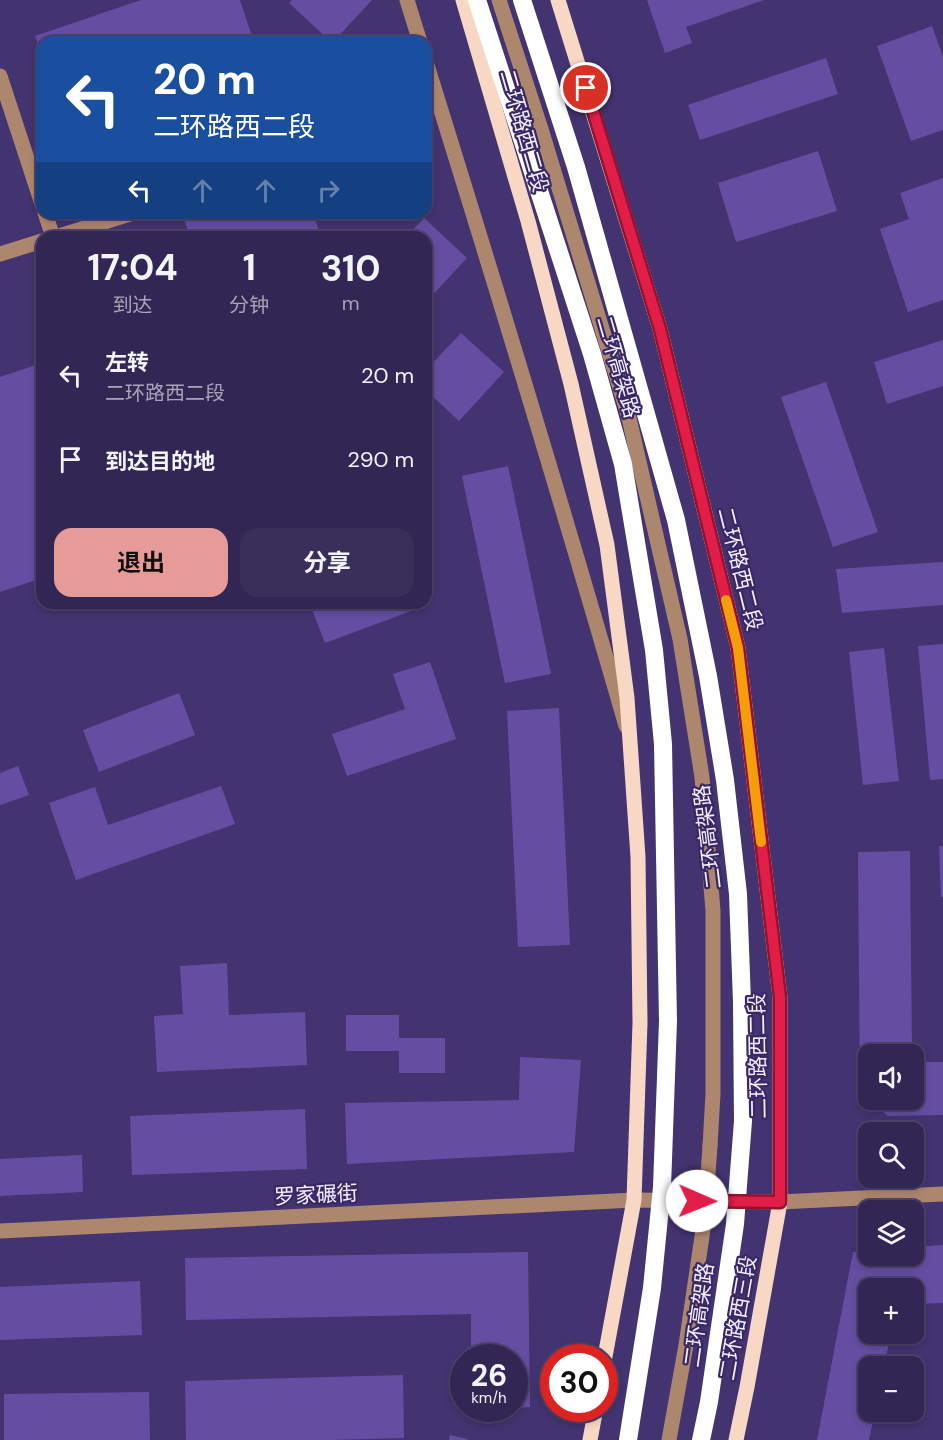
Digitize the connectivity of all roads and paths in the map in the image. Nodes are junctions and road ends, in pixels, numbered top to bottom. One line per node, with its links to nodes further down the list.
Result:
1 (406, 0): 7 (street)
2 (463, 0): 15 (main road, 二环路西二段)
3 (477, 0): 23 (highway, 二环高架路, bridge)
4 (499, 0): 24 (street, bridge)
5 (522, 0): 25 (highway, 二环高架路, bridge)
6 (558, 0): 18 (main road, 二环路西二段)
7 (418, 36)
8 (0, 76): 10 (street)
9 (432, 81): 15 (street)
10 (36, 186)
11 (113, 219): 12 (street)
12 (74, 231)
13 (36, 243): 14 (street)
14 (0, 254)
15 (630, 740): 17 (main road, 二环路西二段)
16 (943, 1194): 18 (street, 罗家碾街)
17 (634, 1200): 18 (street, 罗家碾街); 19 (street, 罗家碾街); 20 (main road)
18 (780, 1202): 26 (main road, 二环路西三段)
19 (0, 1231)
20 (607, 1344)
21 (593, 1422): 22 (main road)
22 (590, 1440)
23 (628, 1440)
24 (669, 1440)
25 (701, 1440)
26 (735, 1440)

